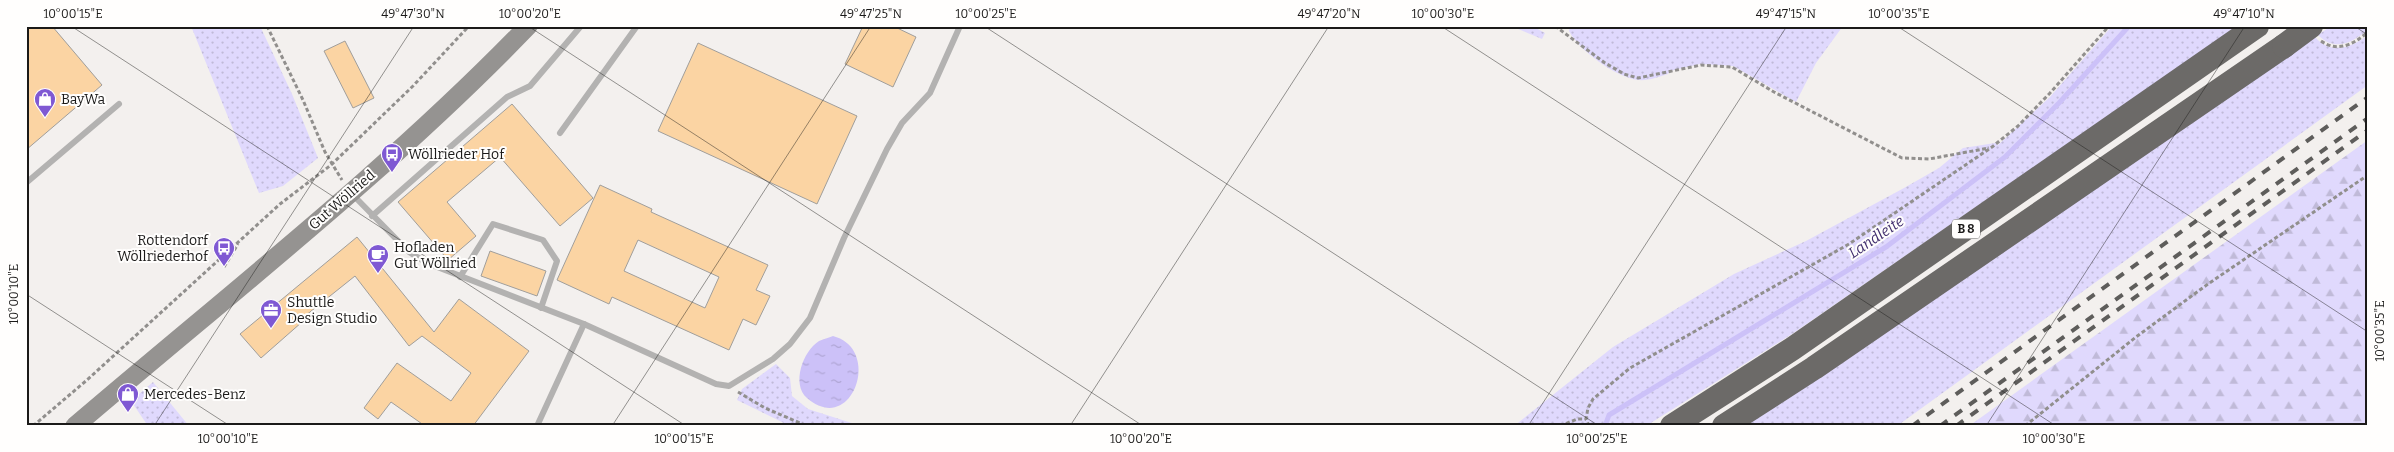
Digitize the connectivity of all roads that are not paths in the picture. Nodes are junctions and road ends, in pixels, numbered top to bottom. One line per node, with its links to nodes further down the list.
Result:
1 (528, 26): 10 (street, Gut Wöllried)
2 (581, 26): 11 (lane)
3 (637, 26): 8 (lane)
4 (960, 26): 14 (lane)
5 (2257, 26): 17 (highway, B 8)
6 (2315, 33): 18 (highway, B 8, bridge)
7 (119, 104): 9 (lane)
8 (560, 133)
9 (26, 183)
10 (350, 192): 11 (lane); 15 (street, Gut Wöllried)
11 (372, 216): 12 (lane)
12 (460, 277): 13 (lane); 13 (lane)
13 (541, 308): 14 (lane)
14 (584, 324): 16 (lane)
15 (75, 426)
16 (536, 426)
17 (1672, 426)
18 (1724, 426)

